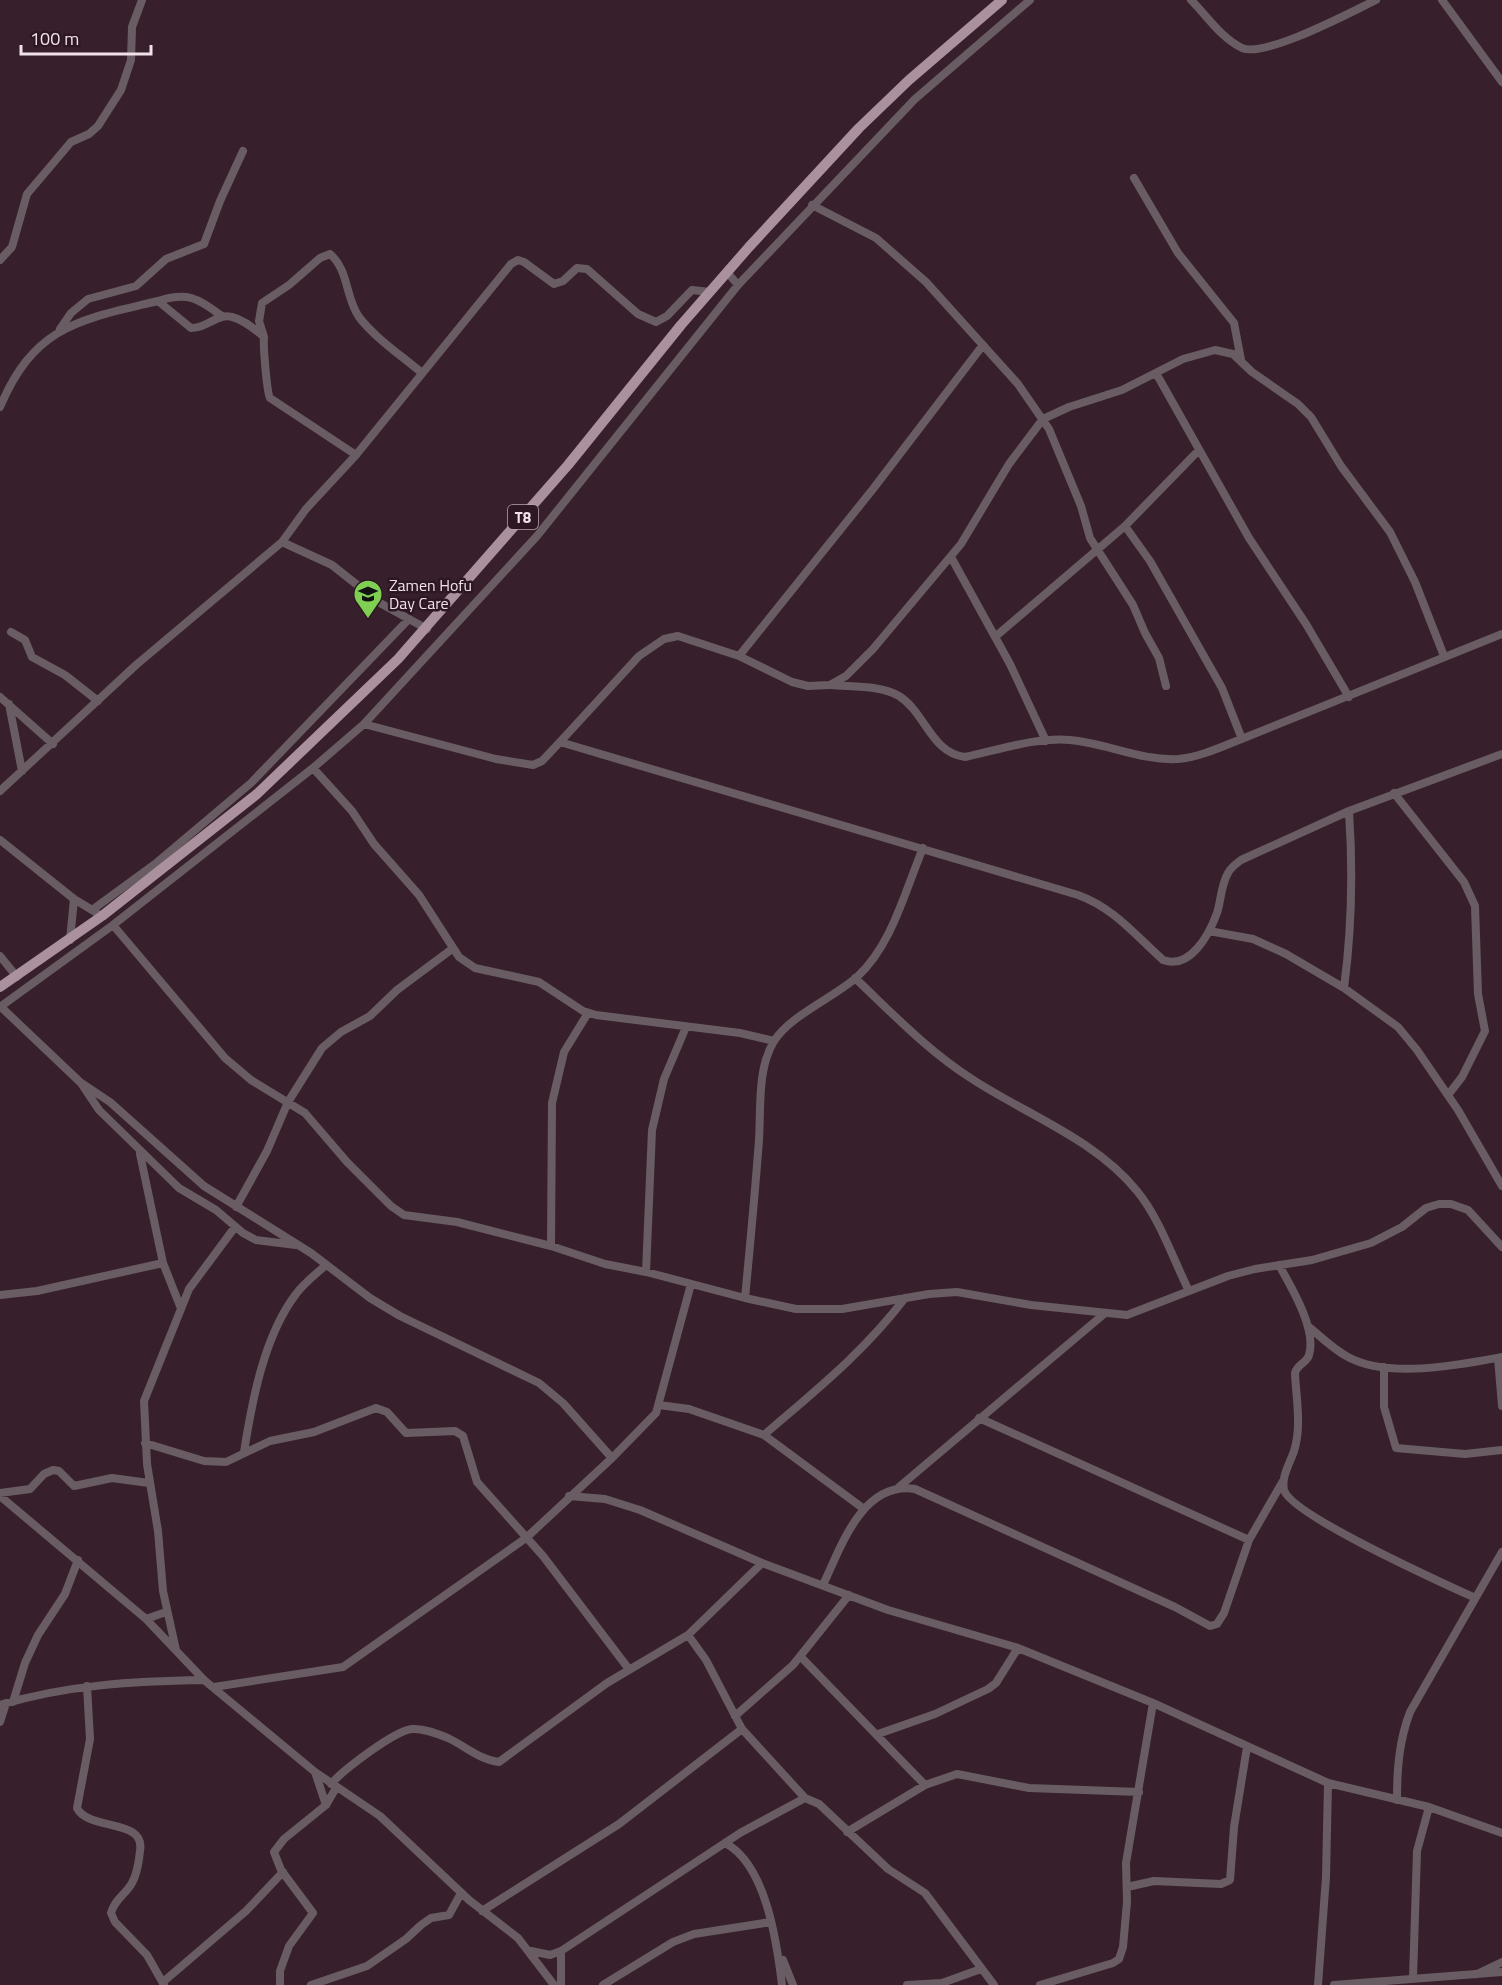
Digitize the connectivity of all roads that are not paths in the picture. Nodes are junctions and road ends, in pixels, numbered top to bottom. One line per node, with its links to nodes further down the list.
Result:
1 (142, 0): 11 (street)
2 (1002, 0): 12 (main road, T8)
3 (1030, 0): 10 (street)
4 (1191, 0): 5 (street)
5 (1376, 0)
6 (1442, 0): 7 (street)
7 (1502, 82)
8 (243, 151): 17 (street)
9 (1134, 178): 20 (street)
10 (812, 205): 13 (street); 19 (street)
11 (0, 260)
12 (727, 272): 13 (street); 14 (main road, T8)
13 (738, 285): 45 (street)
14 (710, 292): 21 (street); 33 (main road, T8)
15 (159, 301): 16 (street); 16 (street); 17 (street)
16 (222, 316): 18 (street)
17 (60, 330): 23 (street)
18 (264, 337): 21 (street); 27 (street)
19 (983, 345): 25 (street); 37 (street)
20 (1241, 360): 22 (street); 38 (street)
21 (422, 373): 27 (street)
22 (1156, 373): 25 (street); 26 (street)
23 (3, 391): 24 (street)
24 (0, 407)
25 (1043, 419): 30 (street); 31 (street)
26 (1199, 450): 28 (street); 42 (street)
27 (356, 455): 29 (street)
28 (1125, 526): 30 (street); 46 (street)
29 (282, 542): 32 (street); 43 (street)
30 (1097, 550): 36 (street); 40 (street)
31 (951, 557): 36 (street); 39 (street)
32 (408, 620): 33 (street); 59 (street)
33 (427, 629): 59 (main road, T8)
34 (10, 632): 43 (street)
35 (1502, 634): 38 (street)
36 (995, 637): 47 (street)
37 (739, 656): 39 (street); 48 (street)
38 (1444, 656): 42 (street)
39 (830, 686): 47 (street)
40 (1167, 686)
41 (0, 697): 44 (street)
42 (1349, 697): 46 (street)
43 (98, 701): 49 (street)
44 (9, 704): 49 (street); 52 (street)
45 (364, 724): 48 (street); 51 (street)
46 (1242, 739): 47 (street)
47 (1046, 741)
48 (560, 742): 57 (street)
49 (53, 744): 52 (street)
50 (1502, 754): 54 (street)
51 (313, 768): 60 (street); 63 (street)
52 (22, 771): 53 (street)
53 (0, 791)
54 (1394, 793): 55 (street); 74 (street)
55 (1348, 811): 61 (street); 68 (street)
56 (0, 840): 58 (street)
57 (923, 848): 61 (street); 66 (street)
58 (74, 899): 59 (street); 62 (street)
59 (97, 913): 62 (main road, T8)
60 (113, 925): 69 (street); 75 (street)
61 (1209, 931): 68 (street)
62 (69, 940): 65 (main road, T8)
63 (452, 948): 70 (street); 75 (street)
64 (0, 956): 65 (street)
65 (17, 977): 67 (main road, T8)
66 (855, 978): 72 (street); 88 (street)
67 (0, 987)
68 (1344, 987): 74 (street)
69 (0, 1007): 73 (street)
70 (588, 1013): 71 (street); 81 (street)
71 (686, 1027): 72 (street); 86 (street)
72 (774, 1041): 90 (street)
73 (80, 1082): 76 (street); 78 (street)
74 (1448, 1095): 77 (street)
75 (288, 1102): 78 (street); 81 (street)
76 (139, 1151): 79 (street); 83 (street)
77 (1501, 1184)
78 (236, 1207): 80 (street)
79 (235, 1227): 80 (street); 92 (street)
80 (299, 1245): 84 (street)
81 (551, 1246): 86 (street)
82 (1502, 1247): 85 (street)
83 (163, 1263): 89 (street); 92 (street)
84 (327, 1264): 103 (street); 104 (street)
85 (1279, 1265): 88 (street); 94 (street)
86 (645, 1272): 87 (street)
87 (691, 1284): 90 (street); 97 (street)
88 (1189, 1292): 93 (street)
89 (0, 1295)
90 (745, 1298): 91 (street)
91 (905, 1298): 93 (street); 100 (street)
92 (180, 1306): 101 (street)
93 (1104, 1314): 99 (street)
94 (1308, 1326): 96 (street); 106 (street)
95 (1500, 1357): 96 (street); 98 (street)
96 (1384, 1367): 102 (street)
97 (659, 1405): 100 (street); 104 (street)
98 (1502, 1406)
99 (979, 1418): 108 (street); 113 (street)
100 (764, 1435): 111 (street)
101 (145, 1443): 103 (street); 107 (street)
102 (1501, 1450): 105 (street)
103 (244, 1452): 112 (street)
104 (612, 1458): 110 (street)
105 (1502, 1462)
106 (1283, 1481): 113 (street); 119 (street)
107 (149, 1483): 109 (street); 120 (street)
108 (899, 1487): 111 (street); 113 (street)
109 (0, 1494): 115 (street)
110 (569, 1496): 112 (street); 116 (street)
111 (864, 1509): 117 (street)
112 (526, 1538): 127 (street); 131 (street)
113 (1249, 1540)
114 (1502, 1552): 119 (street)
115 (78, 1560): 121 (street); 132 (street)
116 (762, 1563): 117 (street); 122 (street)
117 (823, 1585): 118 (street)
118 (849, 1595): 123 (street); 125 (street)
119 (1476, 1598): 145 (street)
120 (166, 1612): 121 (street); 124 (street)
121 (146, 1620): 124 (street)
122 (688, 1635): 127 (street); 134 (street)
123 (1018, 1648): 133 (street); 137 (street)
124 (176, 1650): 126 (street)
125 (800, 1656): 134 (street); 137 (street)
126 (185, 1661): 128 (street); 129 (street)
127 (628, 1668): 142 (street)
128 (178, 1680): 129 (street); 130 (street)
129 (204, 1680): 131 (street)
130 (87, 1686): 132 (street); 166 (street)
131 (214, 1687): 139 (street)
132 (6, 1703): 135 (street)
133 (1153, 1703): 138 (street); 143 (street)
134 (735, 1716): 136 (street)
135 (0, 1722)
136 (742, 1729): 144 (street); 156 (street)
137 (878, 1734): 141 (street)
138 (1247, 1747): 140 (street); 154 (street)
139 (315, 1772): 142 (street); 146 (street)
140 (1328, 1783): 145 (street); 177 (street)
141 (925, 1785): 143 (street); 148 (street)
142 (334, 1786): 146 (street); 155 (street)
143 (1139, 1792): 154 (street)
144 (806, 1798): 148 (street); 149 (street)
145 (1397, 1800): 147 (street)
146 (326, 1805): 153 (street)
147 (1429, 1807): 150 (street); 165 (street)
148 (847, 1832): 162 (street)
149 (740, 1833): 151 (street); 152 (street)
150 (1502, 1833)
151 (725, 1843): 152 (street); 160 (street)
152 (738, 1849): 157 (street)
153 (283, 1872): 166 (street); 167 (street)
154 (1127, 1887): 176 (street)
155 (461, 1893): 156 (street); 168 (street)
156 (482, 1911): 159 (street)
157 (771, 1922): 158 (street); 171 (street)
158 (778, 1949): 172 (street); 173 (street)
159 (529, 1950): 160 (street); 169 (street)
160 (561, 1951): 170 (street)
161 (1502, 1962): 164 (street)
162 (981, 1969): 174 (street); 175 (street)
163 (1502, 1972): 164 (street)
164 (1474, 1975): 165 (street)
165 (1413, 1978): 178 (street)
166 (164, 1984)
167 (280, 1985)
168 (311, 1985)
169 (554, 1985)
170 (561, 1985)
171 (603, 1985)
172 (783, 1985)
173 (793, 1985)
174 (910, 1985)
175 (994, 1985)
176 (1040, 1985)
177 (1318, 1985)
178 (1334, 1985)

